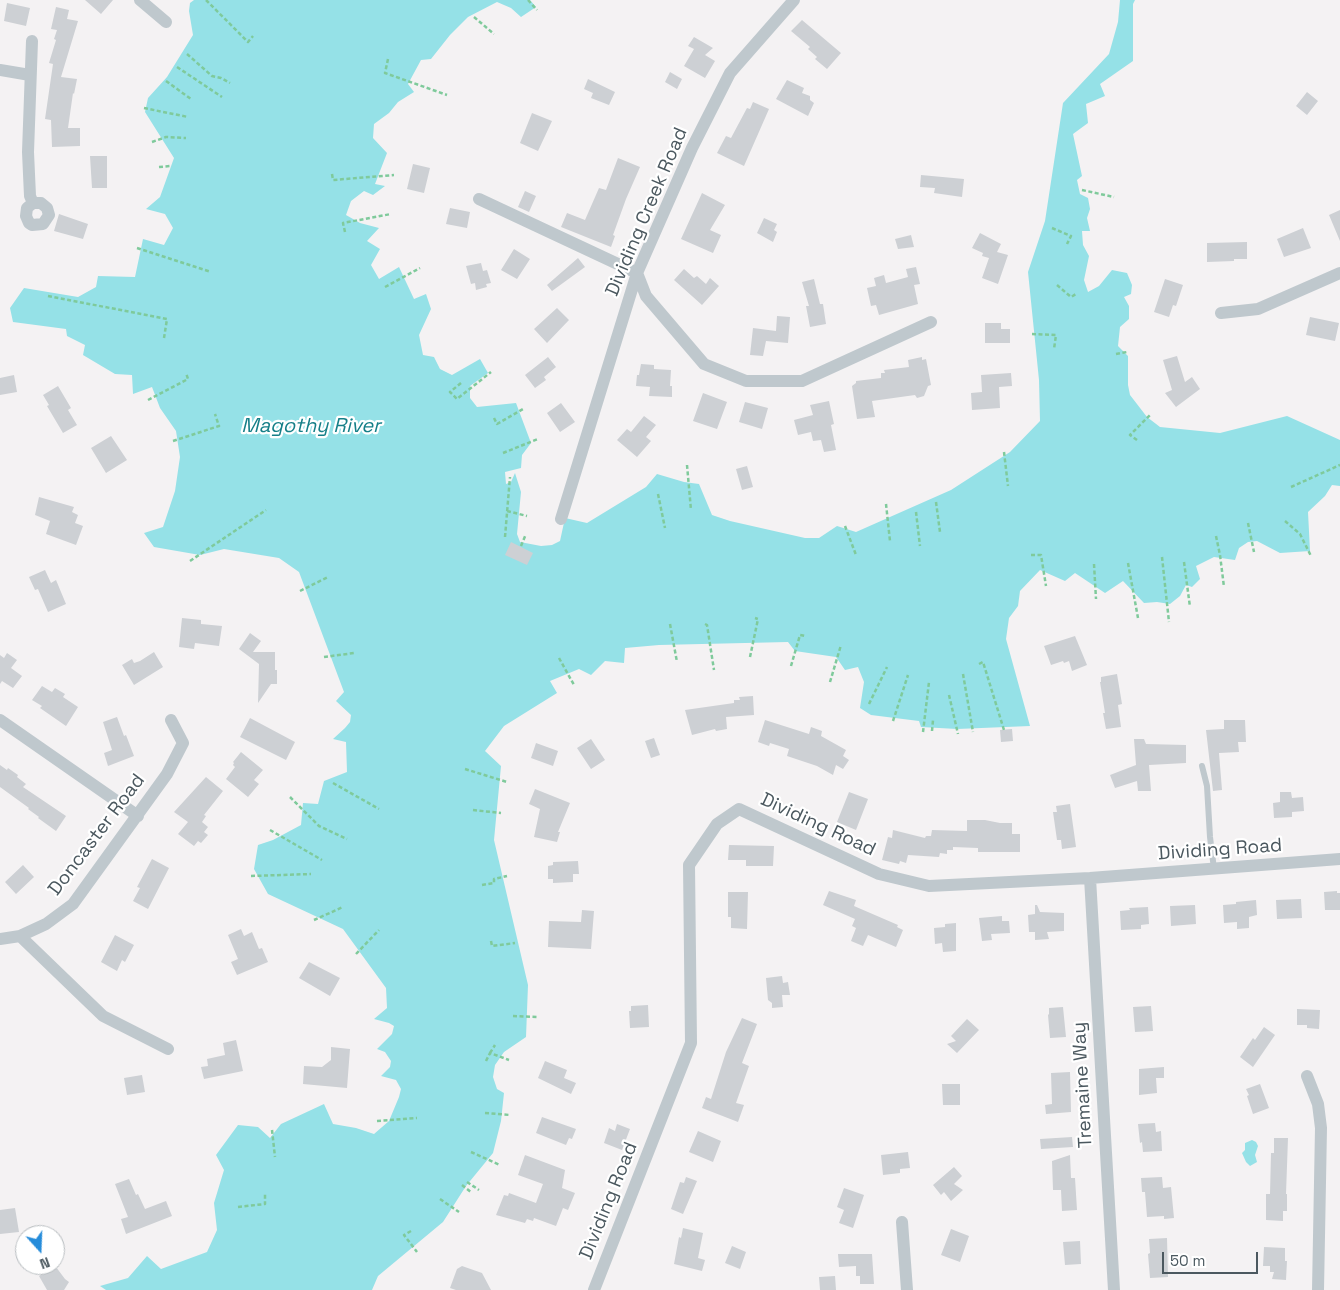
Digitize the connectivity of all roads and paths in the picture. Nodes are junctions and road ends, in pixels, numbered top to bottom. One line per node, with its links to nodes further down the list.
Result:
1 (140, 0): 7 (street)
2 (206, 0): 9 (path)
3 (528, 0): 5 (path)
4 (794, 0): 40 (street, Dividing Creek Road)
5 (537, 10)
6 (474, 17): 8 (path)
7 (166, 22)
8 (494, 34)
9 (253, 36)
10 (32, 41): 15 (street)
11 (187, 54): 17 (path)
12 (388, 59): 18 (path)
13 (177, 67): 19 (path)
14 (0, 70): 15 (street)
15 (30, 75): 32 (street)
16 (166, 81): 20 (path)
17 (230, 83)
18 (447, 95)
19 (222, 97)
20 (192, 98)
21 (144, 108): 22 (path)
22 (188, 117)
23 (186, 138): 24 (path)
24 (152, 142)
25 (159, 166): 26 (path)
26 (170, 166)
27 (332, 174): 28 (path)
28 (394, 175)
29 (1082, 190): 30 (path)
30 (1114, 197)
31 (479, 199): 40 (street)
32 (33, 204)
33 (391, 214): 35 (path)
34 (1052, 228): 36 (path)
35 (345, 232)
36 (1067, 244)
37 (137, 248): 39 (path)
38 (420, 268): 43 (path)
39 (211, 272)
40 (637, 273): 47 (street); 79 (street, Dividing Creek Road)
41 (1340, 273): 46 (street)
42 (1057, 285): 44 (path)
43 (385, 286)
44 (1076, 294)
45 (48, 296): 49 (path)
46 (1221, 313)
47 (931, 322)
48 (1032, 334): 50 (path)
49 (164, 338)
50 (1054, 349)
51 (1127, 352): 52 (path)
52 (1116, 354)
53 (490, 372): 55 (path)
54 (186, 373): 56 (path)
55 (461, 383)
56 (148, 400)
57 (523, 409): 60 (path)
58 (216, 414): 63 (path)
59 (1151, 414): 62 (path)
60 (494, 418)
61 (538, 440): 65 (path)
62 (1137, 440)
63 (173, 441)
64 (1004, 452): 69 (path)
65 (503, 453)
66 (687, 465): 75 (path)
67 (1340, 465): 70 (path)
68 (510, 477): 76 (path)
69 (1008, 486)
70 (1291, 487)
71 (658, 494): 83 (path)
72 (936, 502): 84 (path)
73 (886, 504): 88 (path)
74 (266, 510): 96 (path)
75 (691, 510)
76 (507, 511): 78 (path); 87 (path)
77 (916, 512): 90 (path)
78 (527, 516)
79 (561, 520)
80 (1285, 521): 94 (path)
81 (1248, 523): 91 (path)
82 (845, 526): 92 (path)
83 (665, 528)
84 (940, 532)
85 (526, 534): 89 (path)
86 (1216, 536): 102 (path)
87 (505, 537)
88 (890, 541)
89 (521, 546)
90 (920, 546)
91 (1254, 552)
92 (856, 555)
93 (1031, 555): 101 (path)
94 (1311, 556)
95 (1162, 557): 108 (path)
96 (190, 561)
97 (1184, 562): 105 (path)
98 (1128, 563): 107 (path)
99 (1094, 564): 104 (path)
100 (328, 577): 103 (path)
101 (1046, 586)
102 (1224, 588)
103 (300, 591)
104 (1096, 599)
105 (1190, 607)
106 (755, 618): 115 (path)
107 (1138, 618)
108 (1169, 622)
109 (670, 624): 117 (path)
110 (705, 624): 121 (path)
111 (805, 636): 119 (path)
112 (841, 645): 124 (path)
113 (354, 653): 114 (path)
114 (324, 657)
115 (750, 657)
116 (559, 658): 126 (path)
117 (677, 662)
118 (979, 664): 133 (path)
119 (791, 666)
120 (887, 667): 128 (path)
121 (714, 670)
122 (963, 674): 136 (path)
123 (908, 675): 132 (path)
124 (830, 682)
125 (929, 682): 135 (path)
126 (574, 685)
127 (948, 695): 137 (path)
128 (869, 704)
129 (0, 720): 146 (street)
130 (171, 720): 146 (street, Doncaster Road)
131 (934, 720): 134 (path)
132 (893, 721)
133 (1004, 730)
134 (932, 731)
135 (923, 732)
136 (973, 732)
137 (958, 734)
138 (1202, 766): 151 (lane)
139 (465, 768): 140 (path)
140 (507, 782)
141 (333, 783): 143 (path)
142 (290, 797): 148 (path)
143 (379, 809)
144 (473, 810): 145 (path)
145 (501, 813)
146 (138, 816): 160 (street, Doncaster Road)
147 (270, 830): 149 (path)
148 (348, 839)
149 (322, 860)
150 (1340, 860): 151 (street, Dividing Road)
151 (1214, 869): 155 (street, Dividing Road)
152 (311, 874): 153 (path)
153 (251, 876)
154 (507, 876): 156 (path)
155 (1090, 878): 192 (street, Dividing Road); 194 (street, Tremaine Way)
156 (482, 885)
157 (344, 907): 158 (path)
158 (314, 920)
159 (379, 930): 164 (path)
160 (20, 936): 161 (street, Doncaster Road); 168 (street)
161 (0, 939)
162 (491, 941): 163 (path)
163 (515, 943)
164 (356, 954)
165 (513, 1016): 166 (path)
166 (537, 1017)
167 (495, 1045): 169 (path)
168 (168, 1049)
169 (490, 1053): 170 (path); 171 (path)
170 (509, 1060)
171 (486, 1061)
172 (1307, 1076): 195 (street)
173 (485, 1113): 174 (path)
174 (510, 1115)
175 (417, 1118): 176 (path)
176 (377, 1122)
177 (272, 1130): 179 (path)
178 (471, 1152): 180 (path)
179 (275, 1157)
180 (500, 1165)
181 (467, 1182): 183 (path)
182 (462, 1185): 185 (path)
183 (478, 1190)
184 (265, 1193): 187 (path)
185 (472, 1193)
186 (440, 1199): 188 (path)
187 (238, 1207)
188 (459, 1212)
189 (902, 1222): 193 (street)
190 (411, 1231): 191 (path)
191 (417, 1252)
192 (594, 1290)
193 (907, 1290)
194 (1114, 1290)
195 (1318, 1290)

